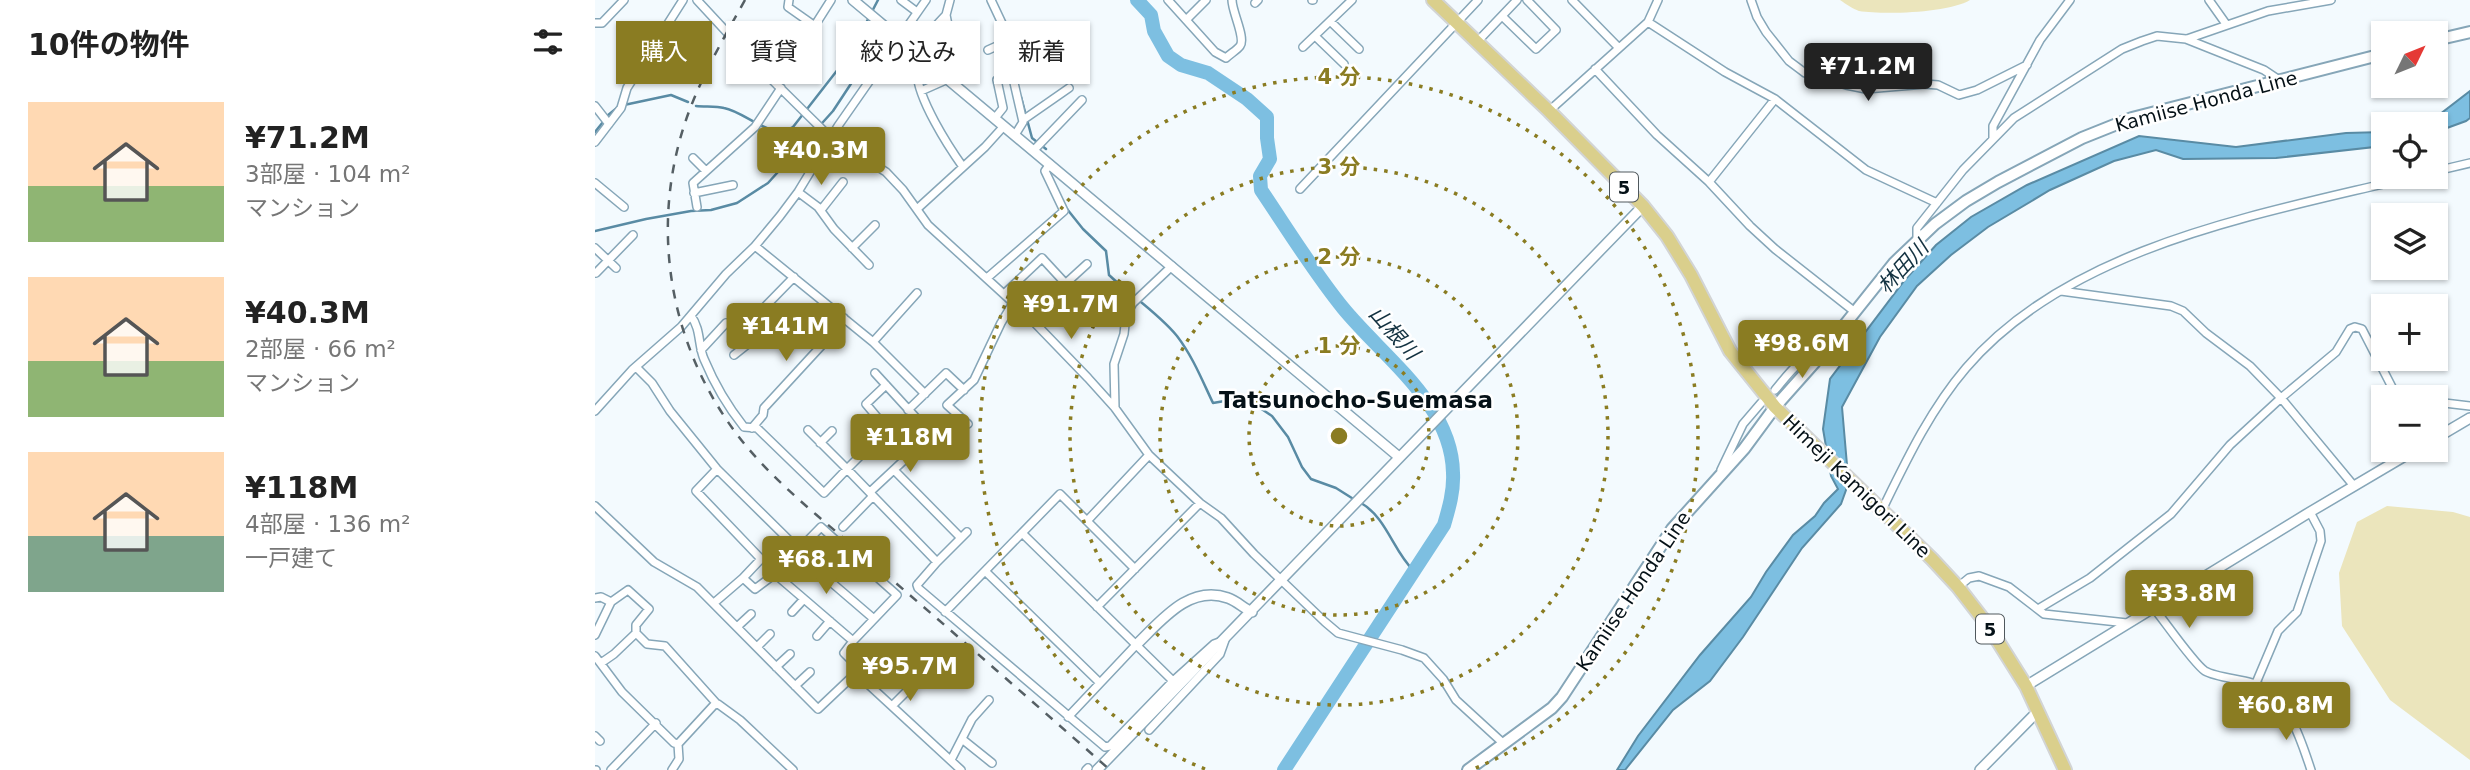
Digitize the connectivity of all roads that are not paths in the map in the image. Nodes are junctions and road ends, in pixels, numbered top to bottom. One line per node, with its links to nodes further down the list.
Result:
1 (624, 0): 38 (street)
2 (683, 0): 72 (street)
3 (697, 0): 63 (street)
4 (789, 0): 29 (street)
5 (831, 0): 30 (street)
6 (853, 0): 31 (street)
7 (901, 0): 25 (street)
8 (926, 0): 25 (street)
9 (950, 0): 26 (street)
10 (991, 0): 35 (street)
11 (1168, 0): 28 (street)
12 (1206, 0): 28 (street)
13 (1231, 0): 28 (street)
14 (1352, 0): 36 (street)
15 (1433, 0): 39 (main road, Himeji Kamigori Line / 5)
16 (1478, 0): 39 (street)
17 (1517, 0): 27 (street)
18 (1527, 0): 27 (street)
19 (1573, 0): 48 (street)
20 (1658, 0): 37 (street)
21 (1751, 0): 53 (street)
22 (2070, 0): 53 (street)
23 (2209, 0): 40 (street)
24 (2331, 0): 40 (street)
25 (917, 12): 32 (street)
26 (946, 15): 33 (street); 34 (street)
27 (1502, 16): 45 (street)
28 (1187, 19)
29 (808, 21)
30 (818, 21)
31 (878, 21)
32 (910, 21)
33 (940, 21)
34 (947, 21)
35 (1001, 21)
36 (1331, 22): 42 (street); 49 (street)
37 (1648, 22): 48 (street); 66 (street)
38 (595, 23)
39 (1457, 23): 45 (main road, Himeji Kamigori Line / 5); 90 (street)
40 (2226, 24): 44 (street)
41 (2470, 32): 43 (main road)
42 (1316, 37): 47 (street); 52 (street)
43 (2448, 37)
44 (2186, 39): 55 (street); 76 (street)
45 (1477, 42): 69 (main road, Himeji Kamigori Line / 5)
46 (994, 47): 50 (street)
47 (1303, 47)
48 (1619, 48): 54 (street)
49 (1359, 49)
50 (988, 50)
51 (2371, 57): 55 (main road, Kamiise Honda Line)
52 (1344, 64)
53 (2027, 65): 76 (street)
54 (1595, 69): 69 (street); 86 (street)
55 (2279, 80): 101 (main road, Kamiise Honda Line)
56 (781, 84): 63 (street)
57 (867, 84): 75 (street)
58 (919, 84): 65 (street)
59 (943, 84): 65 (street)
60 (955, 84): 70 (street)
61 (998, 84): 70 (street)
62 (1014, 84): 71 (street)
63 (779, 87): 75 (street); 84 (street)
64 (1069, 88): 71 (street)
65 (921, 92): 82 (street)
66 (1775, 99): 86 (street); 93 (street)
67 (1082, 100): 78 (street)
68 (595, 106): 72 (street)
69 (1549, 111): 94 (main road, Himeji Kamigori Line / 5)
70 (995, 118): 73 (street)
71 (1023, 120): 74 (street)
72 (609, 124): 77 (street)
73 (1004, 125): 74 (street); 82 (street)
74 (1015, 135): 78 (street)
75 (831, 138): 91 (street); 97 (street)
76 (1993, 139): 93 (street)
77 (595, 142)
78 (1034, 150): 81 (street)
79 (693, 158): 84 (street)
80 (2470, 163): 83 (street)
81 (1050, 164): 108 (street); 112 (street)
82 (963, 167): 97 (street)
83 (2448, 168)
84 (706, 171): 92 (street)
85 (843, 182): 98 (street)
86 (1709, 182): 118 (street)
87 (595, 183): 95 (street)
88 (733, 185): 92 (street)
89 (2371, 187): 114 (street)
90 (1300, 189)
91 (798, 192): 98 (street); 102 (street)
92 (694, 193): 96 (street)
93 (1937, 203): 101 (street)
94 (1643, 206): 138 (main road, Himeji Kamigori Line / 5); 152 (street)
95 (624, 207)
96 (697, 207)
97 (917, 209): 112 (street)
98 (821, 210): 104 (street)
99 (875, 225): 104 (street)
100 (633, 235): 105 (street)
101 (1917, 239): 118 (main road, Kamiise Honda Line)
102 (755, 246): 111 (street); 119 (street)
103 (595, 248): 105 (street)
104 (852, 248): 107 (street)
105 (608, 260): 109 (street); 110 (street)
106 (1087, 264): 113 (street)
107 (869, 265)
108 (1172, 266): 139 (street); 152 (street)
109 (616, 268)
110 (596, 273)
111 (794, 278): 121 (street); 126 (street)
112 (987, 278): 116 (street)
113 (1066, 284): 116 (street); 120 (street)
114 (2060, 291): 134 (street); 162 (street)
115 (917, 293): 123 (street)
116 (1004, 294): 117 (street)
117 (1013, 303): 120 (street); 131 (street)
118 (1855, 312): 125 (main road, Kamiise Honda Line)
119 (691, 316): 124 (street); 127 (street)
120 (1029, 317): 139 (street)
121 (844, 318): 123 (street); 144 (street)
122 (726, 323): 124 (street)
123 (873, 342): 133 (street)
124 (701, 350): 144 (street)
125 (1822, 354): 132 (street); 138 (main road, Kamiise Honda Line)
126 (734, 355)
127 (636, 367): 141 (street); 154 (street)
128 (875, 373): 129 (street)
129 (886, 385): 140 (street); 155 (street)
130 (2391, 385): 134 (street)
131 (964, 390): 133 (street); 143 (street)
132 (1775, 390)
133 (925, 394): 140 (street)
134 (2281, 398): 158 (street); 183 (street)
135 (1761, 403): 157 (street)
136 (2448, 403): 137 (street)
137 (2470, 406)
138 (1775, 407): 157 (main road, Kamiise Honda Line); 162 (main road, Himeji Kamigori Line / 5)
139 (1115, 408): 151 (street)
140 (908, 410): 148 (street)
141 (595, 411)
142 (2470, 418): 147 (street)
143 (968, 424)
144 (752, 428): 155 (street)
145 (808, 430): 149 (street)
146 (832, 431): 149 (street)
147 (2448, 431)
148 (931, 435): 150 (street); 156 (street)
149 (820, 443): 155 (street)
150 (941, 446)
151 (1149, 455): 160 (street); 164 (street)
152 (1399, 457): 175 (street)
153 (2395, 462): 158 (street)
154 (717, 469): 169 (street); 174 (street)
155 (847, 469): 159 (street)
156 (894, 470): 159 (street); 168 (street)
157 (1718, 476): 221 (main road, Kamiise Honda Line)
158 (2354, 486): 163 (street)
159 (871, 494): 165 (street); 170 (street)
160 (1200, 503): 171 (street); 175 (street)
161 (595, 506): 180 (street)
162 (1882, 510): 176 (main road, Himeji Kamigori Line / 5)
163 (2310, 512): 182 (street); 209 (street)
164 (1087, 521): 167 (street); 171 (street)
165 (842, 527)
166 (967, 531): 168 (street)
167 (1022, 533): 172 (street); 181 (street)
168 (961, 538): 170 (street)
169 (797, 551): 173 (street); 188 (street); 188 (street)
170 (937, 562): 185 (street)
171 (1135, 569): 181 (street)
172 (985, 571): 185 (street); 208 (street)
173 (775, 574): 174 (street); 178 (street)
174 (743, 578): 180 (street)
175 (1282, 579): 186 (street); 221 (street)
176 (1958, 587): 183 (street); 211 (main road, Himeji Kamigori Line / 5)
177 (595, 598): 179 (street)
178 (804, 599): 184 (street); 189 (street)
179 (611, 602): 192 (street); 194 (street)
180 (714, 603): 191 (street)
181 (1097, 607): 198 (street)
182 (2153, 607): 190 (street); 209 (street)
183 (2038, 609): 190 (street)
184 (792, 612)
185 (944, 612): 216 (street)
186 (1252, 612): 196 (street); 198 (street)
187 (751, 614): 191 (street)
188 (874, 620): 197 (street)
189 (830, 621): 195 (street); 197 (street)
190 (2127, 623): 211 (street)
191 (737, 627): 199 (street)
192 (636, 633): 203 (street); 213 (street)
193 (770, 634): 199 (street)
194 (595, 635)
195 (817, 636)
196 (1225, 640): 207 (street); 218 (street); 225 (street)
197 (853, 641): 206 (street)
198 (1136, 645): 207 (street); 208 (street)
199 (757, 647): 204 (street)
200 (790, 654): 204 (street)
201 (595, 656): 203 (street)
202 (939, 659): 214 (street)
203 (601, 663): 217 (street)
204 (776, 667): 210 (street)
205 (810, 672): 210 (street)
206 (856, 673): 210 (street); 214 (street)
207 (1173, 681): 216 (street)
208 (1100, 683): 216 (street)
209 (2256, 683): 232 (street)
210 (795, 686)
211 (2026, 686): 215 (main road, Himeji Kamigori Line / 5)
212 (989, 700): 219 (street)
213 (717, 704): 220 (street); 228 (street)
214 (892, 706): 222 (street)
215 (2038, 711): 230 (street); 231 (main road, Himeji Kamigori Line / 5)
216 (1067, 717)
217 (656, 723): 220 (street); 226 (street)
218 (1149, 730)
219 (962, 739): 222 (street); 223 (street)
220 (677, 744): 227 (street)
221 (1504, 744): 229 (main road, Kamiise Honda Line)
222 (951, 760): 224 (street)
223 (992, 763)
224 (958, 769)
225 (1091, 769)
226 (611, 770)
227 (672, 770)
228 (793, 770)
229 (1468, 770)
230 (1980, 770)
231 (2065, 770)
232 (2311, 770)

